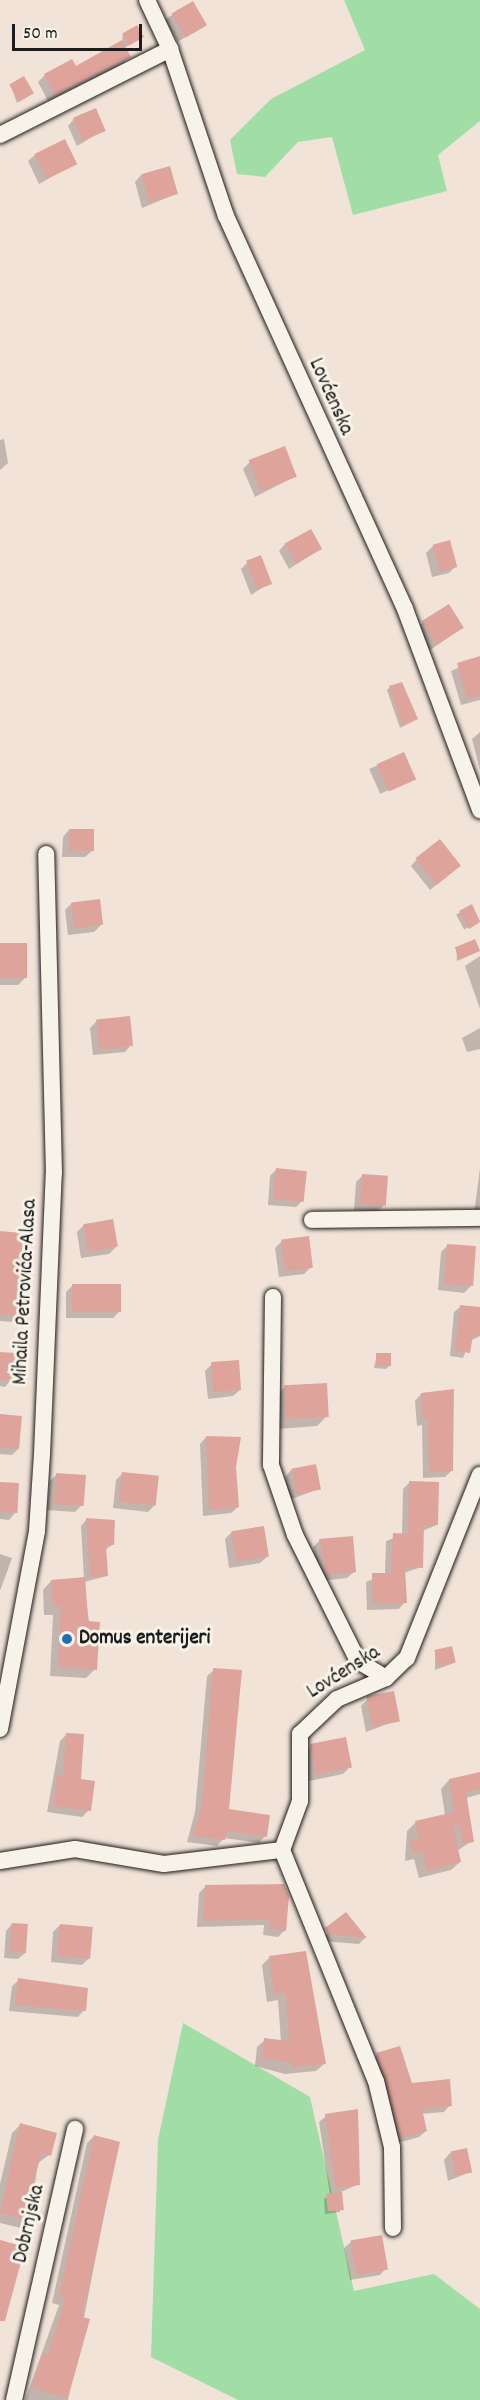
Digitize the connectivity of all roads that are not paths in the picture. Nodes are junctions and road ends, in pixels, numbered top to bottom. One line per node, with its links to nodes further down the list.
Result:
1 (147, 0): 2 (street, Lovćenska)
2 (170, 50): 3 (street); 4 (street, Lovćenska)
3 (0, 135)
4 (480, 810)
5 (46, 854): 11 (street, Mihaila Petrovića-Alasa)
6 (480, 1218): 7 (street)
7 (312, 1220)
8 (273, 1297): 10 (street)
9 (480, 1474): 10 (street, Lovćenska)
10 (386, 1678): 12 (street, Lovćenska)
11 (0, 1729)
12 (282, 1850): 13 (street); 15 (street)
13 (0, 1861)
14 (75, 2129): 16 (street, Dobrnjska)
15 (393, 2228)
16 (14, 2400)

